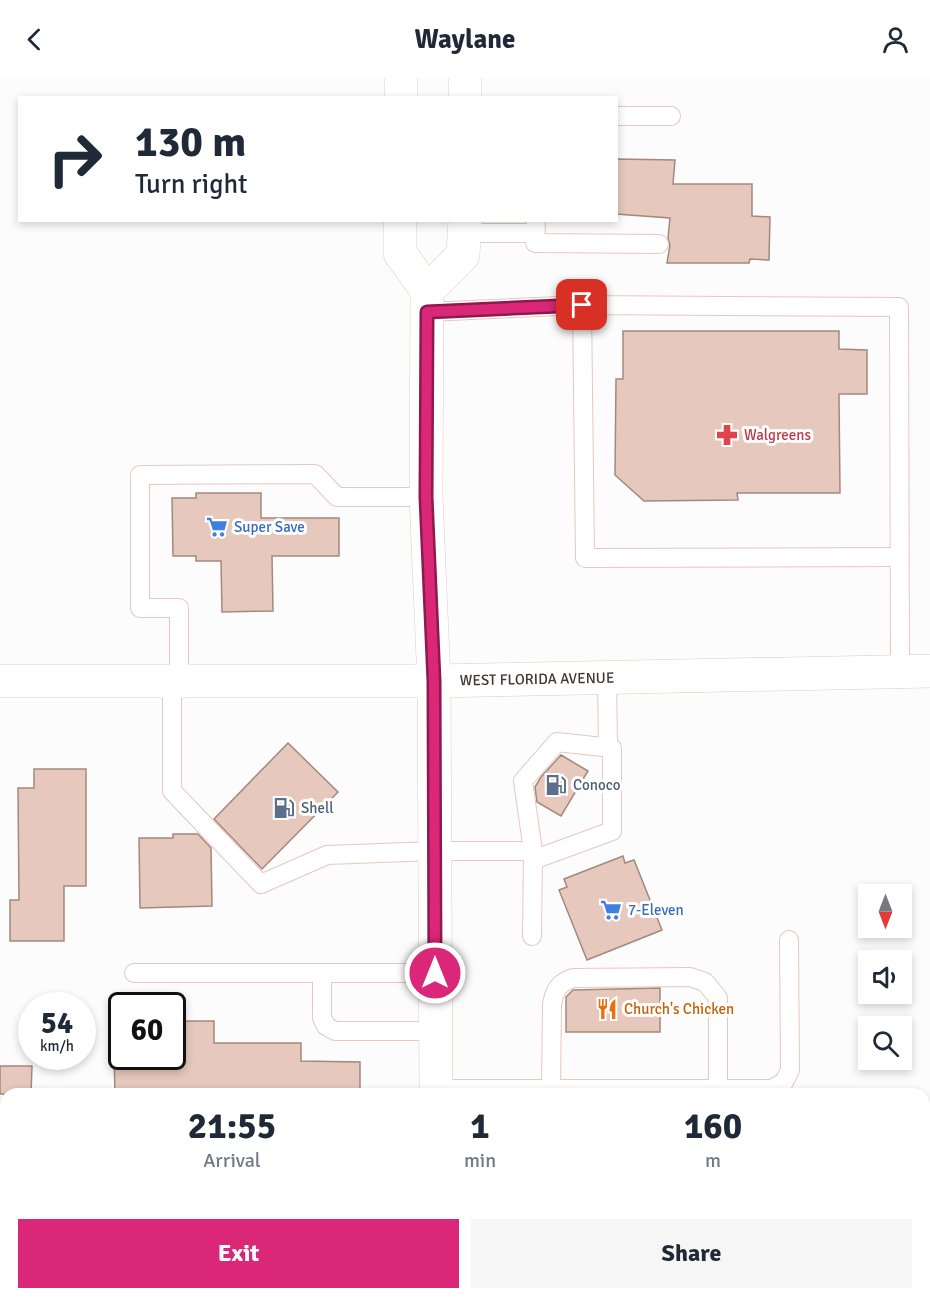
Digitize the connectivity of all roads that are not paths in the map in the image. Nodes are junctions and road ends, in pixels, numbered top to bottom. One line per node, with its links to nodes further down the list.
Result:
1 (401, 78): 3 (main road)
2 (465, 78): 4 (main road)
3 (401, 96)
4 (465, 96)
5 (618, 116): 6 (lane)
6 (671, 116)
7 (400, 222): 11 (main road)
8 (465, 227): 9 (lane); 11 (main road)
9 (536, 227): 10 (lane)
10 (659, 244)
11 (427, 302): 12 (lane); 13 (main road)
12 (582, 305): 14 (lane); 14 (lane)
13 (426, 497): 18 (lane); 19 (main road)
14 (899, 557): 15 (lane)
15 (915, 671): 16 (main road, WEST FLORIDA AVENUE)
16 (607, 677): 19 (main road, WEST FLORIDA AVENUE); 20 (lane)
17 (0, 681): 18 (main road, WEST FLORIDA AVENUE)
18 (175, 681): 19 (main road, WEST FLORIDA AVENUE); 21 (lane)
19 (434, 681): 21 (main road)
20 (608, 748): 22 (lane); 22 (lane)
21 (435, 851): 22 (lane); 27 (main road)
22 (533, 855): 23 (lane)
23 (532, 936)
24 (789, 940): 32 (lane)
25 (134, 973): 26 (lane)
26 (322, 973): 27 (lane); 28 (lane)
27 (435, 973): 28 (main road)
28 (435, 1031): 29 (main road)
29 (436, 1088)
30 (551, 1088): 31 (lane)
31 (718, 1088)
32 (774, 1088)

